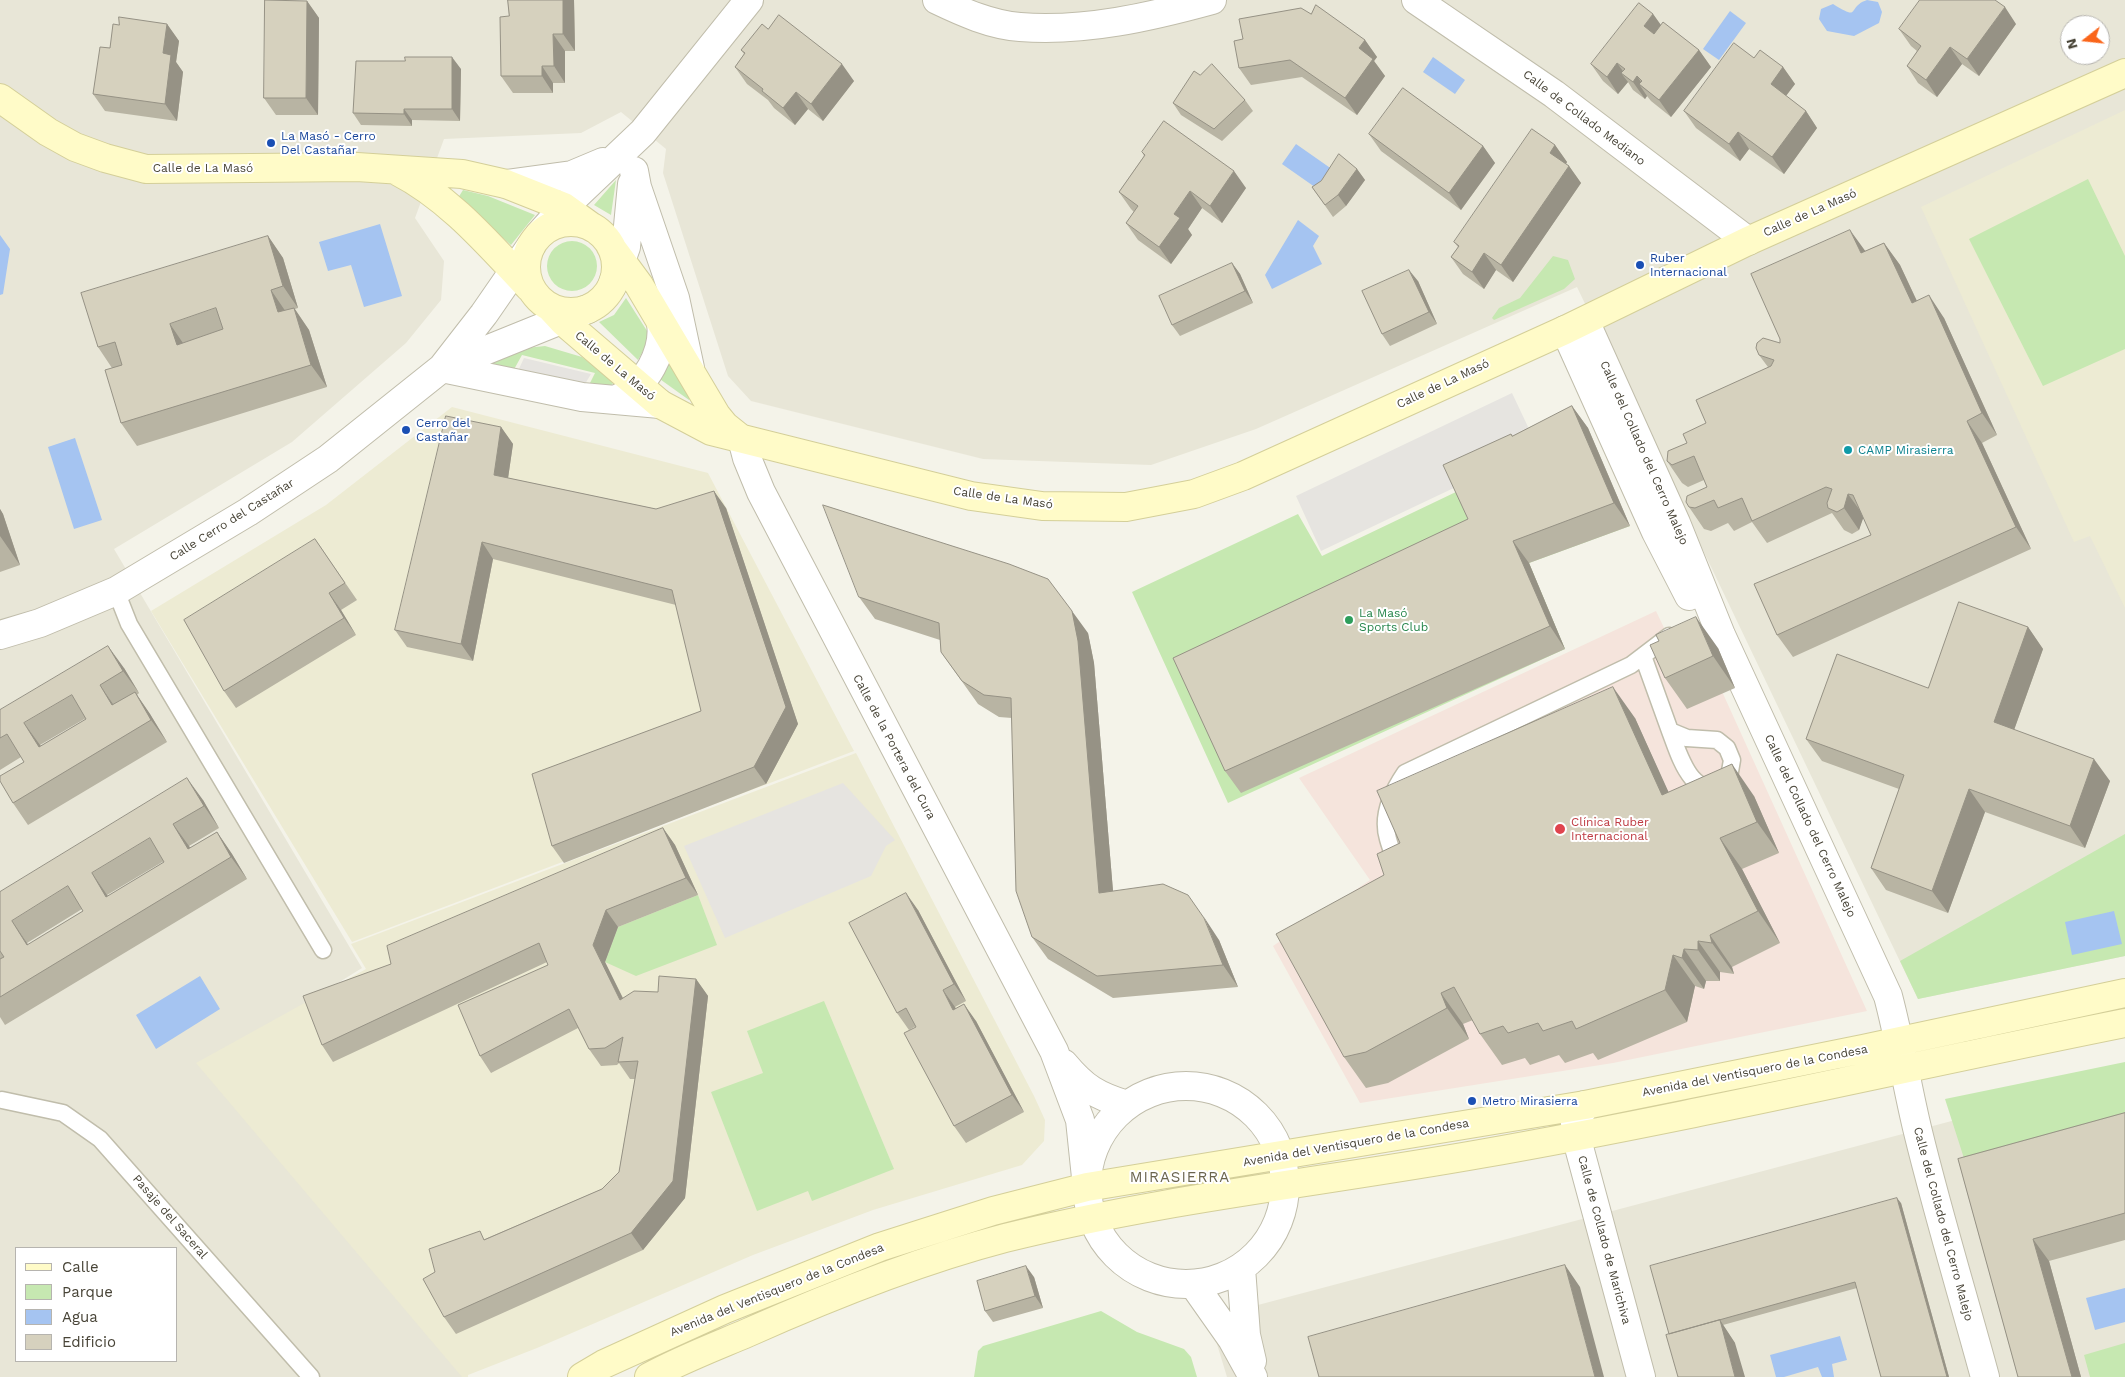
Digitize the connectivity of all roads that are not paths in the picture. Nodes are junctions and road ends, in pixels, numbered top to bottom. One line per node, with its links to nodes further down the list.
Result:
1 (749, 0): 7 (street)
2 (936, 0): 3 (street)
3 (1212, 0)
4 (1416, 0): 13 (street, Calle de Collado Mediano)
5 (2120, 73): 13 (main road, Calle de La Masó)
6 (0, 98): 8 (main road, Calle de La Masó)
7 (627, 163): 9 (street); 10 (street); 14 (street); 22 (street)
8 (393, 170): 9 (main road, Calle de La Masó); 11 (main road, Calle de La Masó)
9 (506, 184): 10 (main road, Calle de La Masó)
10 (564, 207): 12 (street); 14 (main road, Calle de La Masó)
11 (479, 235): 15 (main road, Calle de La Masó); 17 (street, Calle de La Masó)
12 (535, 240): 14 (main road); 15 (main road)
13 (1748, 241): 20 (main road, Calle de La Masó)
14 (608, 244): 16 (street); 19 (main road, Calle de La Masó)
15 (522, 279): 17 (street, Calle Cerro del Castañar); 18 (main road)
16 (612, 286): 18 (main road)
17 (484, 314): 21 (street, Calle Cerro del Castañar)
18 (556, 314): 21 (street, Calle Cerro del Castañar); 23 (main road, Calle de La Masó)
19 (661, 323): 22 (main road, Calle de La Masó); 23 (street)
20 (1575, 325): 26 (main road, Calle de La Masó); 28 (street, Calle del Collado del Cerro Malejo)
21 (442, 368): 24 (street); 27 (street, Calle Cerro del Castañar)
22 (691, 372): 26 (main road, Calle de La Masó)
23 (638, 385): 24 (street); 25 (main road, Calle de La Masó)
24 (614, 401): 25 (street)
25 (660, 404): 26 (main road, Calle de La Masó)
26 (742, 439): 37 (street, Calle de la Portera del Cura)
27 (116, 592): 29 (street, Calle Cerro del Castañar); 33 (lane)
28 (1696, 621): 30 (lane); 36 (street, Calle del Collado del Cerro Malejo)
29 (0, 635)
30 (1643, 656): 31 (lane); 32 (lane)
31 (1670, 730)
32 (1391, 888)
33 (323, 950)
34 (2125, 993): 36 (main road, Avenida del Ventisquero de la Condesa)
35 (2125, 1023): 38 (main road)
36 (1900, 1041): 38 (street, Calle del Collado del Cerro Malejo); 41 (main road, Avenida del Ventisquero de la Condesa)
37 (1054, 1051): 40 (street, Calle de la Portera del Cura); 45 (street, Calle de la Portera del Cura)
38 (1903, 1070): 42 (main road); 54 (street, Calle del Collado del Cerro Malejo)
39 (2, 1100): 49 (lane, Pasaje del Saceral)
40 (1127, 1105): 43 (street); 45 (street)
41 (1585, 1105): 42 (street, Calle de Collado de Marichiva); 43 (main road, Avenida del Ventisquero de la Condesa)
42 (1576, 1136): 44 (main road); 53 (street, Calle de Collado de Marichiva)
43 (1281, 1156): 44 (street); 45 (main road, Avenida del Ventisquero de la Condesa)
44 (1285, 1183): 46 (main road); 47 (street)
45 (1087, 1188): 46 (street); 50 (main road, Avenida del Ventisquero de la Condesa)
46 (1092, 1218): 48 (street); 51 (main road)
47 (1241, 1268): 48 (street); 52 (street)
48 (1194, 1284): 52 (street)
49 (310, 1377)
50 (582, 1377)
51 (649, 1377)
52 (1254, 1377)
53 (1641, 1377)
54 (1985, 1377)

